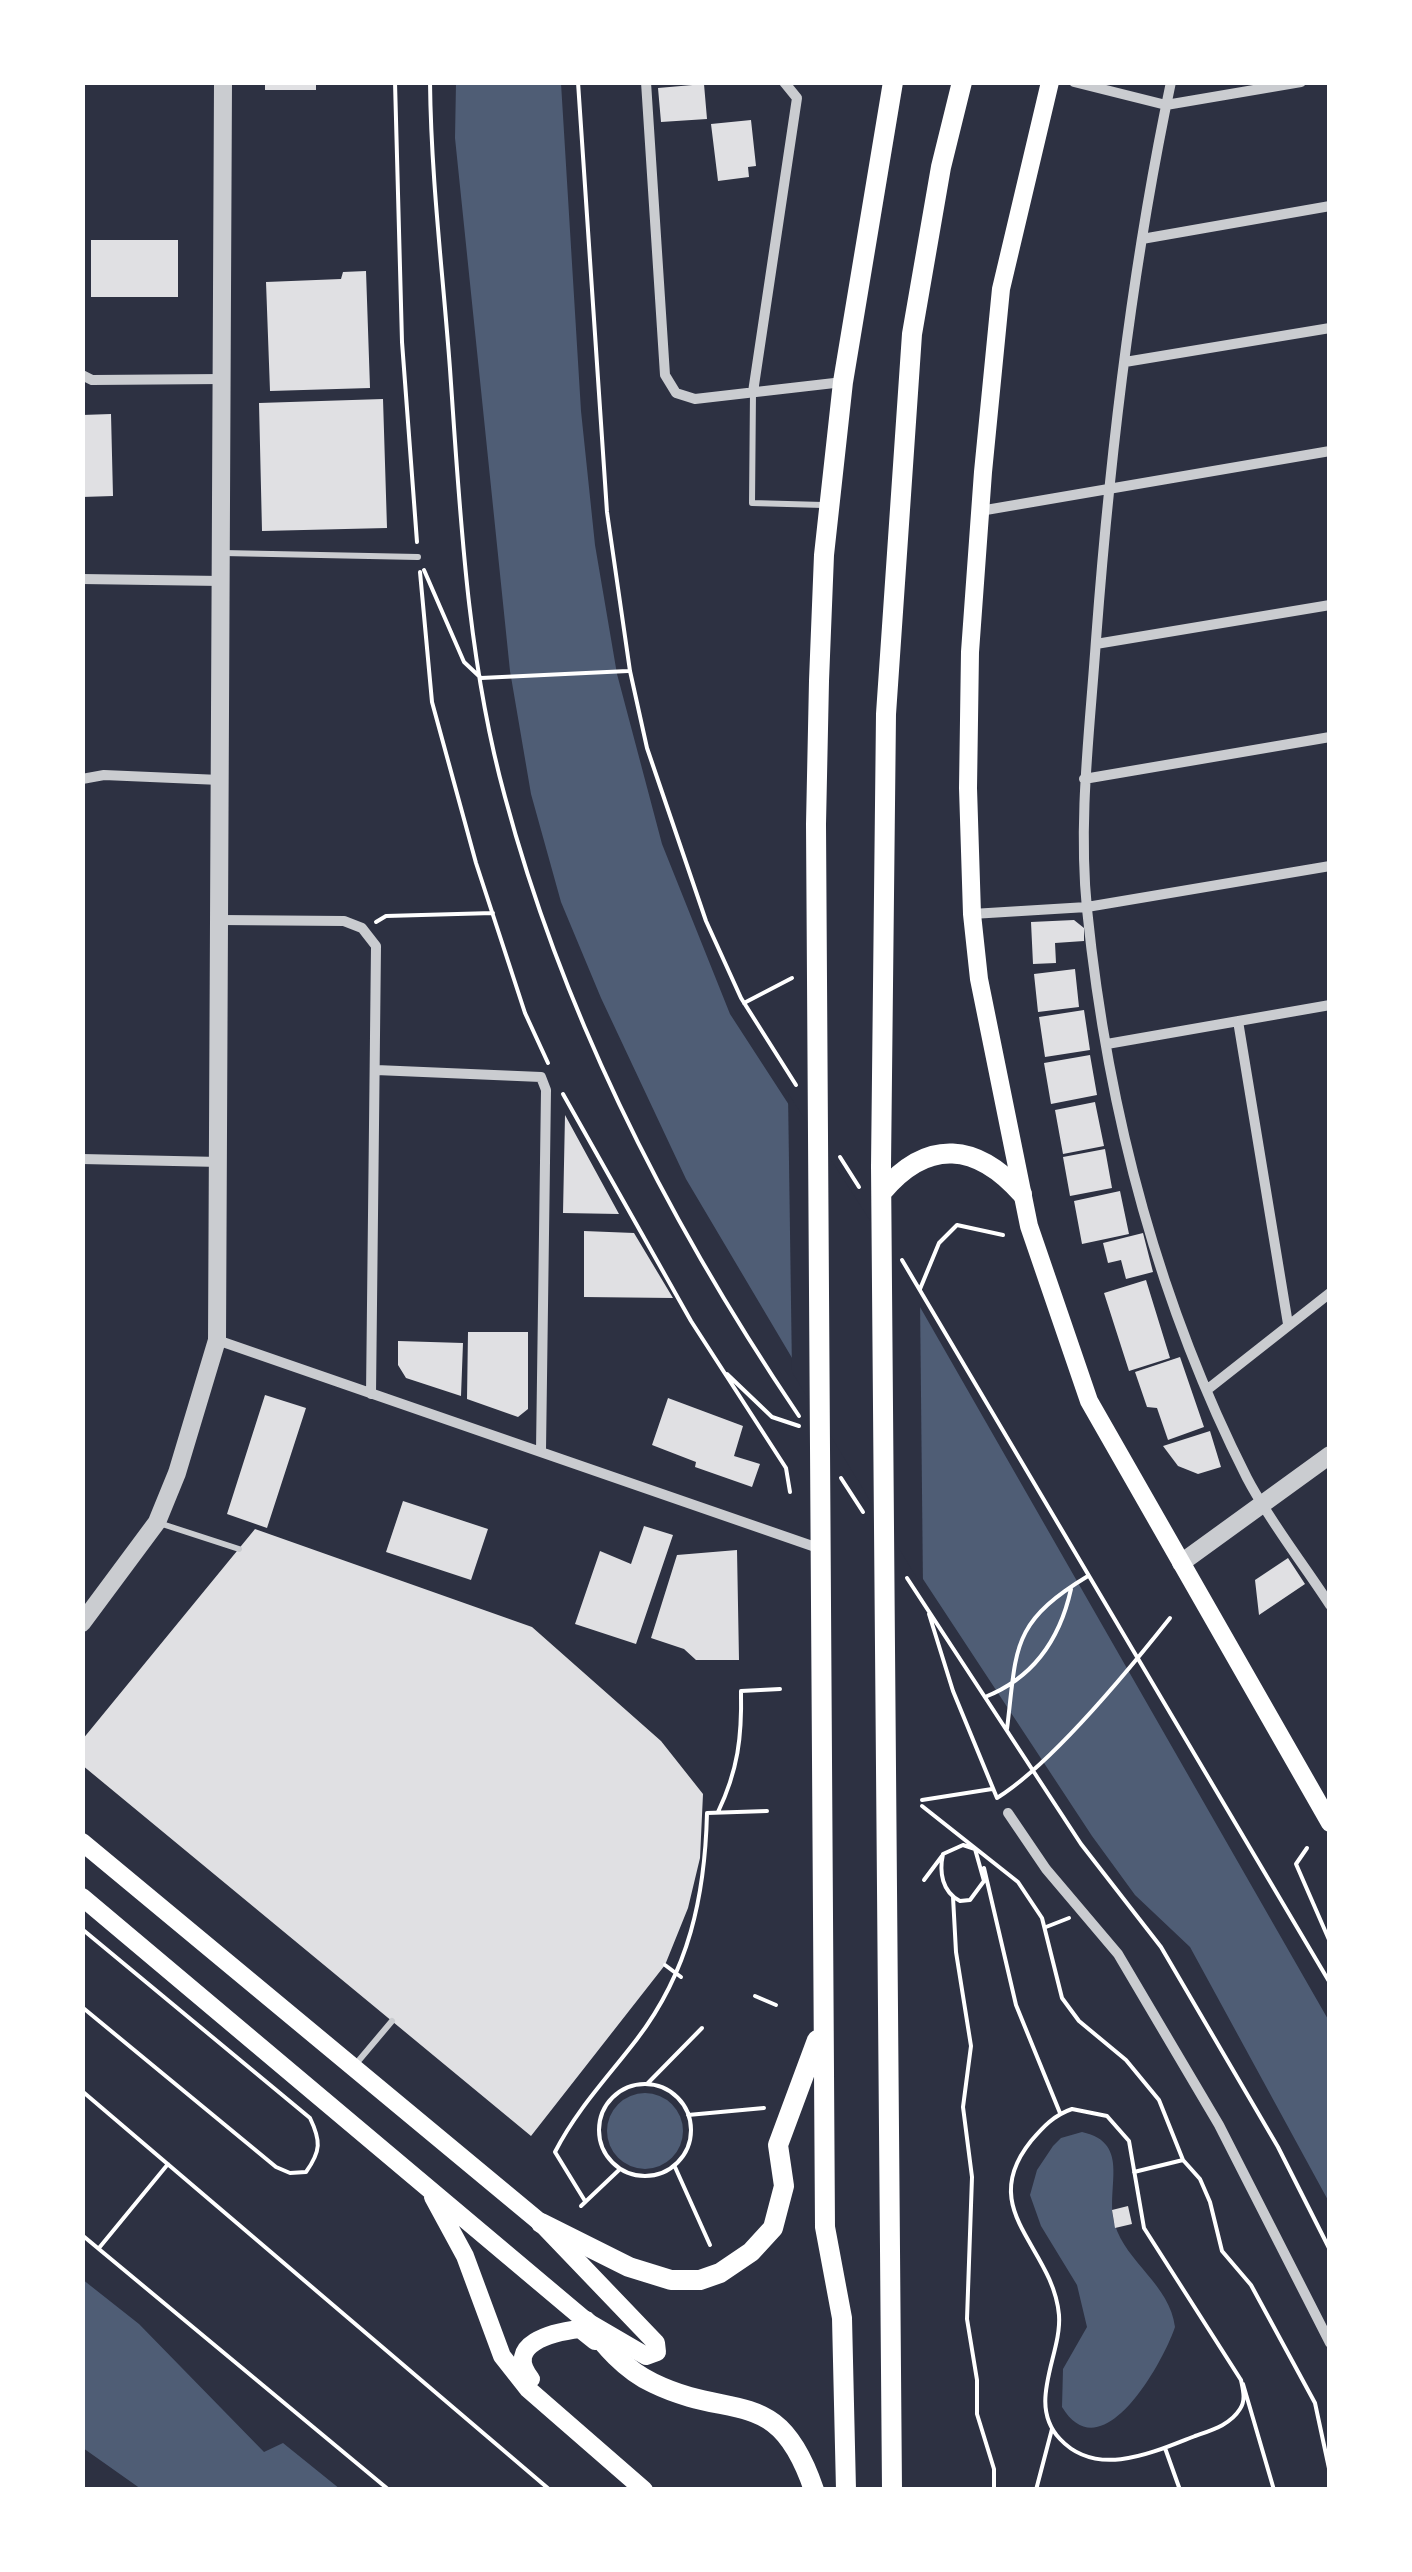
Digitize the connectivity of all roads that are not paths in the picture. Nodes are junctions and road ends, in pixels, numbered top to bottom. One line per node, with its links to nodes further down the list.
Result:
1 (222, 82): 16 (street)
2 (646, 82): 18 (street)
3 (784, 82): 18 (street)
4 (893, 82): 17 (main road)
5 (962, 82): 43 (main road)
6 (1050, 82): 22 (main road)
7 (1074, 82): 10 (street)
8 (1171, 82): 10 (street)
9 (1301, 82): 10 (street)
10 (1166, 104): 12 (street)
11 (1330, 206): 12 (street)
12 (1142, 239): 14 (street)
13 (1330, 328): 14 (street)
14 (1125, 362): 20 (street)
15 (82, 376): 16 (street)
16 (222, 379): 23 (street)
17 (843, 382): 18 (street); 21 (main road)
18 (754, 392): 21 (lane)
19 (1330, 451): 20 (street)
20 (1107, 489): 22 (street); 28 (street)
21 (830, 506): 55 (main road)
22 (980, 511): 35 (main road)
23 (221, 553): 24 (lane); 26 (street)
24 (418, 557)
25 (82, 579): 26 (street)
26 (221, 581): 32 (street)
27 (1330, 605): 28 (street)
28 (1096, 644): 31 (street)
29 (1330, 737): 31 (street)
30 (82, 779): 32 (street)
31 (1084, 779): 34 (street)
32 (220, 780): 36 (street)
33 (1330, 866): 34 (street)
34 (1087, 907): 35 (street); 39 (street)
35 (972, 914): 44 (main road)
36 (221, 920): 40 (street); 42 (street)
37 (1330, 1005): 38 (street)
38 (1238, 1021): 39 (street); 46 (street)
39 (1107, 1044): 48 (street)
40 (376, 1070): 49 (street); 50 (street)
41 (82, 1159): 42 (street)
42 (220, 1162): 47 (street)
43 (880, 1184): 44 (main road); 75 (main road)
44 (1022, 1194): 56 (main road)
45 (1330, 1294): 46 (street)
46 (1288, 1324): 48 (street)
47 (218, 1340): 49 (street); 53 (street)
48 (1208, 1389): 52 (street)
49 (370, 1394): 50 (street)
50 (542, 1450): 55 (street)
51 (1330, 1456): 52 (street)
52 (1265, 1504): 56 (street); 57 (street)
53 (156, 1522): 54 (lane); 58 (street)
54 (238, 1549)
55 (822, 1549): 64 (main road)
56 (1181, 1563): 60 (main road)
57 (1330, 1604)
58 (82, 1623)
59 (1008, 1813): 69 (street)
60 (1330, 1823)
61 (82, 1842): 65 (main road)
62 (82, 1897): 66 (main road)
63 (392, 2021): 65 (lane)
64 (823, 2024): 67 (main road); 74 (main road)
65 (356, 2065): 67 (main road)
66 (429, 2189): 68 (main road); 71 (main road)
67 (541, 2222): 68 (main road)
68 (586, 2321): 70 (main road)
69 (1330, 2343)
70 (608, 2350): 71 (main road); 73 (main road)
71 (559, 2415): 72 (main road)
72 (644, 2490)
73 (814, 2490)
74 (846, 2490)
75 (892, 2490)

